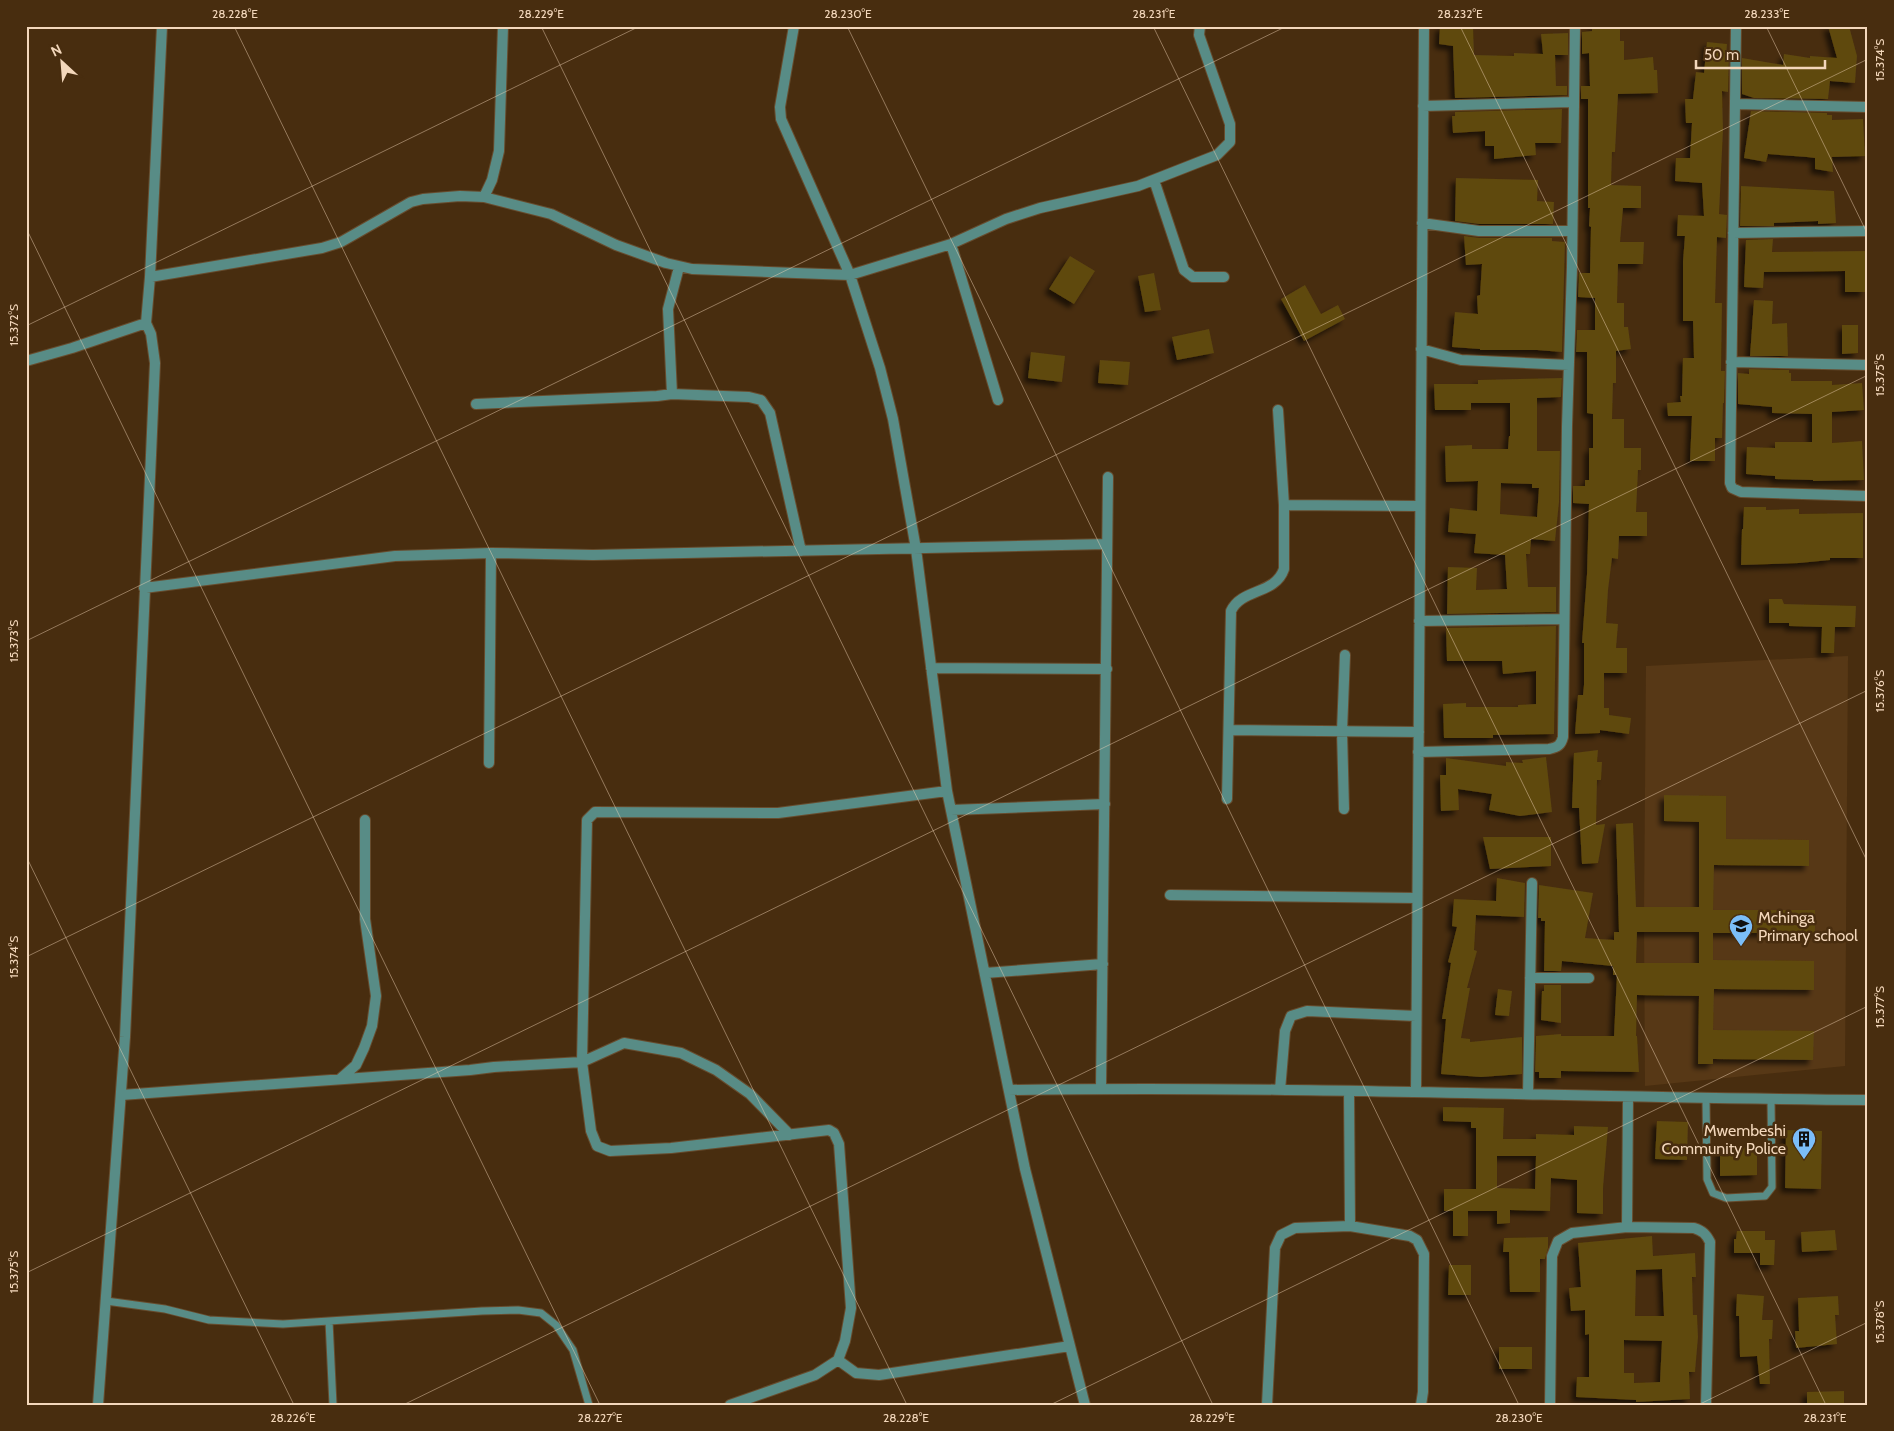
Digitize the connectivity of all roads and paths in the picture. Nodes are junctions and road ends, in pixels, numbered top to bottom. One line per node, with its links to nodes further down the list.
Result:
1 (162, 26): 21 (street)
2 (794, 26): 20 (street)
3 (1200, 26): 12 (street)
4 (1424, 26): 10 (street)
5 (1575, 26): 8 (street)
6 (1736, 26): 9 (street)
7 (500, 29): 13 (street)
8 (1573, 102): 10 (street); 15 (street)
9 (1736, 104): 11 (street); 17 (street)
10 (1423, 106): 14 (street)
11 (1868, 108)
12 (1154, 180): 18 (street); 22 (street)
13 (484, 197): 19 (street); 21 (street)
14 (1422, 223): 15 (street); 24 (street)
15 (1572, 231): 27 (street)
16 (1868, 231): 17 (street)
17 (1733, 233): 26 (street)
18 (951, 244): 20 (street); 30 (street)
19 (679, 268): 20 (street); 29 (street)
20 (850, 275): 38 (street)
21 (150, 277): 23 (street)
22 (1224, 277)
23 (146, 323): 25 (street); 41 (street)
24 (1421, 349): 27 (street); 36 (street)
25 (26, 361)
26 (1731, 362): 28 (street); 34 (street)
27 (1569, 365): 42 (street)
28 (1868, 365)
29 (672, 394): 31 (street); 39 (street)
30 (998, 400)
31 (476, 404)
32 (1278, 410): 35 (street)
33 (1108, 477): 37 (street)
34 (1868, 496)
35 (1284, 505): 36 (street); 47 (street)
36 (1420, 506): 43 (street)
37 (1107, 544): 38 (street); 46 (street)
38 (916, 549): 39 (street); 45 (street)
39 (801, 551): 40 (street)
40 (491, 553): 41 (street); 51 (street)
41 (144, 588): 74 (street)
42 (1564, 619): 43 (street); 50 (street)
43 (1420, 621): 49 (street)
44 (1345, 655): 48 (street)
45 (932, 668): 46 (street); 52 (street)
46 (1107, 669): 54 (street)
47 (1229, 730): 48 (street); 53 (street)
48 (1342, 731): 49 (street); 55 (street)
49 (1419, 732): 50 (street)
50 (1418, 752): 60 (street)
51 (490, 763)
52 (947, 791): 56 (street); 66 (street)
53 (1227, 800)
54 (1105, 804): 56 (street); 61 (street)
55 (1344, 809)
56 (951, 810): 62 (street)
57 (365, 820): 67 (street)
58 (1532, 883): 63 (street)
59 (1170, 895): 60 (street)
60 (1417, 898): 65 (street)
61 (1103, 964): 62 (street); 68 (street)
62 (985, 973): 69 (street)
63 (1530, 978): 64 (street); 73 (street)
64 (1589, 978)
65 (1416, 1016): 70 (street); 72 (street)
66 (582, 1062): 67 (street); 79 (street); 79 (street)
67 (340, 1079): 74 (street)
68 (1101, 1089): 69 (street); 70 (street)
69 (1009, 1090): 84 (street)
70 (1280, 1090): 71 (street)
71 (1349, 1090): 72 (street); 80 (street)
72 (1416, 1092): 73 (street)
73 (1528, 1094): 75 (street)
74 (121, 1095): 82 (street)
75 (1628, 1097): 76 (street); 81 (street)
76 (1706, 1099): 77 (street); 77 (lane)
77 (1771, 1099): 78 (street)
78 (1868, 1100)
79 (790, 1135): 85 (street)
80 (1350, 1226): 91 (street); 92 (street)
81 (1627, 1227): 93 (street); 94 (street)
82 (106, 1301): 83 (lane); 86 (street)
83 (329, 1321): 87 (lane); 88 (lane)
84 (1070, 1346): 85 (street); 90 (street)
85 (838, 1360): 89 (street)
86 (98, 1405)
87 (333, 1405)
88 (588, 1405)
89 (730, 1405)
90 (1085, 1405)
91 (1267, 1405)
92 (1422, 1405)
93 (1550, 1405)
94 (1706, 1405)

